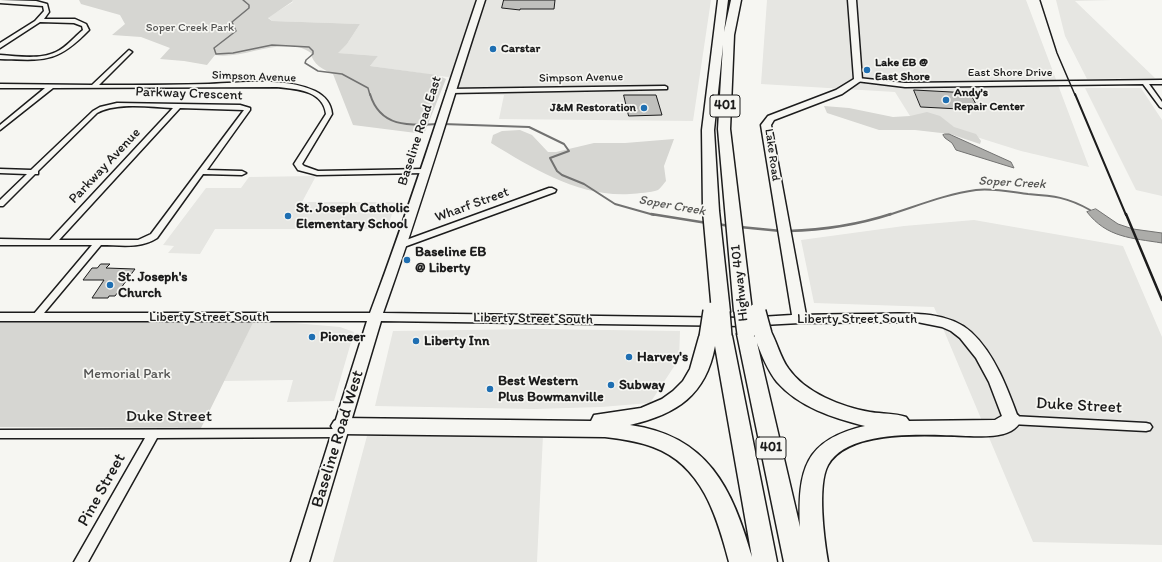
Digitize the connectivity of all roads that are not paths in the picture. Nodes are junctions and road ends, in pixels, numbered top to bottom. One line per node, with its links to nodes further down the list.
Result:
1 (481, 0): 19 (street, Baseline Road East)
2 (723, 0): 39 (highway, Highway 401 / 401, bridge)
3 (736, 0): 38 (highway, Highway 401 / 401, bridge)
4 (852, 0): 12 (street)
5 (0, 1): 6 (street)
6 (7, 1): 7 (street); 8 (street)
7 (0, 5)
8 (38, 20): 9 (street); 11 (street)
9 (0, 46)
10 (129, 52): 17 (street)
11 (0, 57)
12 (858, 80): 14 (street, East Shore Drive); 37 (street, Lake Road)
13 (1162, 82): 14 (street, East Shore Drive)
14 (1145, 83): 21 (street)
15 (0, 86): 16 (street, Simpson Avenue)
16 (51, 87): 17 (street, Simpson Avenue); 22 (street)
17 (93, 87): 23 (street, Simpson Avenue)
18 (665, 88): 19 (street, Simpson Avenue)
19 (450, 91): 23 (street, Baseline Road East)
20 (178, 106): 25 (street, Parkway Crescent); 26 (street, Parkway Crescent); 31 (street, Parkway Avenue)
21 (1162, 106)
22 (1, 125)
23 (424, 170): 33 (street, Baseline Road East)
24 (0, 171): 25 (street)
25 (35, 172): 29 (street, Parkway Crescent)
26 (202, 172): 27 (street); 32 (street, Parkway Crescent)
27 (242, 173)
28 (552, 190): 33 (street, Wharf Street)
29 (0, 204)
30 (0, 242): 31 (street, Parkway Crescent)
31 (52, 243): 32 (street, Parkway Crescent)
32 (98, 243): 35 (street)
33 (401, 245): 36 (street, Baseline Road East)
34 (0, 317): 35 (street, Liberty Street South)
35 (36, 317): 36 (street, Liberty Street South)
36 (375, 317): 37 (street, Liberty Street South); 41 (street, Baseline Road West)
37 (800, 319): 40 (street, Liberty Street South)
38 (754, 334): 40 (highway); 49 (highway, Highway 401 / 401)
39 (716, 336): 41 (highway); 48 (highway, Highway 401 / 401)
40 (1011, 420): 42 (street, Duke Street); 50 (highway)
41 (341, 425): 44 (street, Duke Street); 46 (street, Baseline Road West); 47 (highway)
42 (1146, 427)
43 (0, 434): 44 (street, Duke Street)
44 (153, 434): 45 (street, Pine Street)
45 (81, 562)
46 (300, 562)
47 (741, 562)
48 (765, 562)
49 (796, 562)
50 (816, 562)

